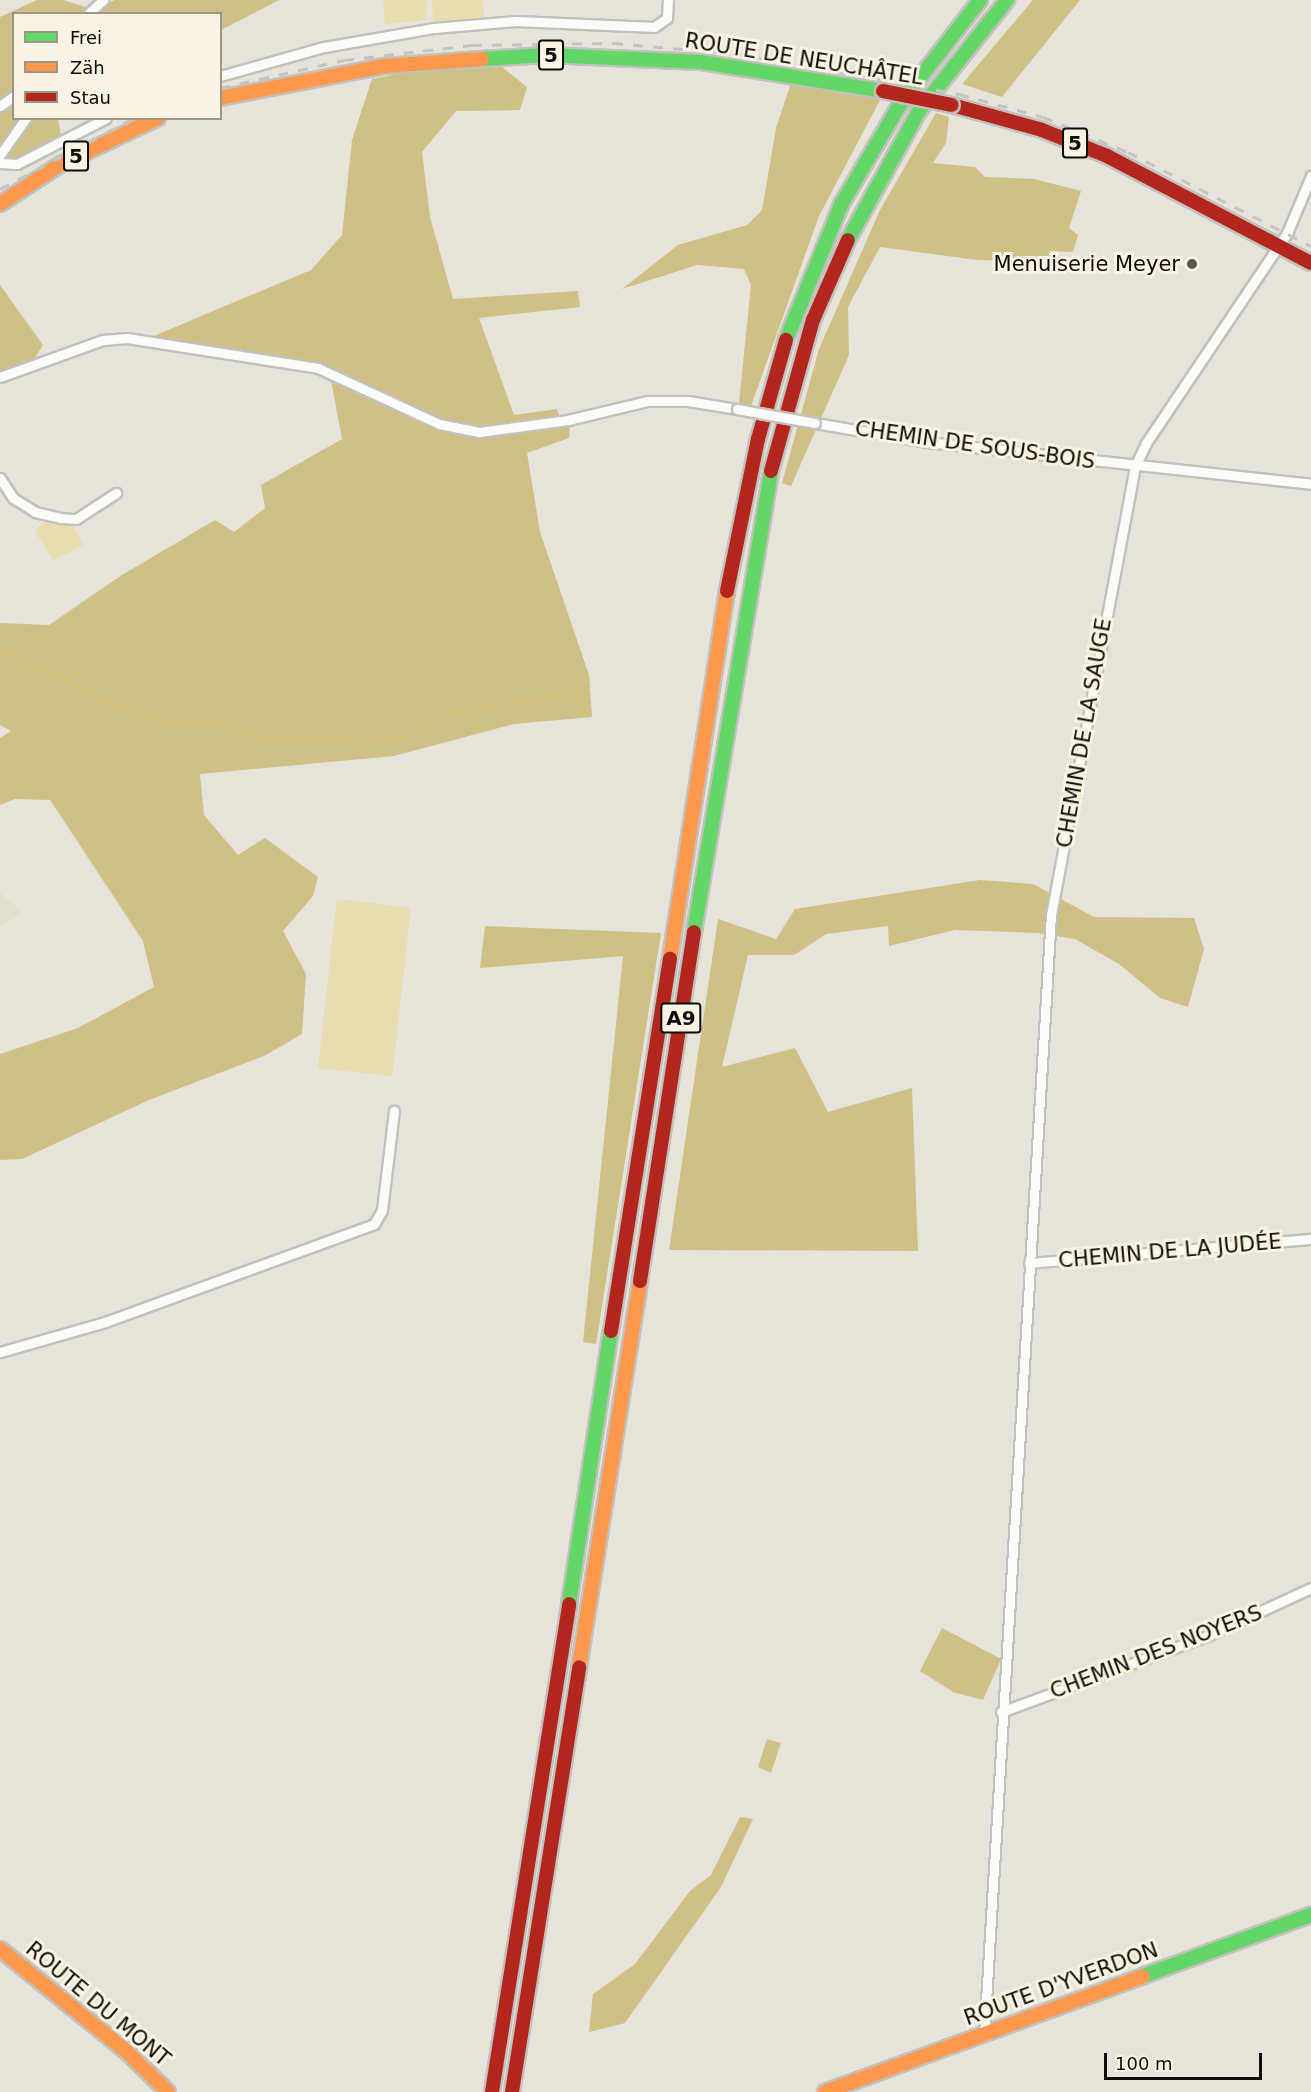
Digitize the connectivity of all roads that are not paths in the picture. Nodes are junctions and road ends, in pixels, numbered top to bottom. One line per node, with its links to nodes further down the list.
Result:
1 (103, 0): 5 (street)
2 (668, 0): 6 (street)
3 (981, 0): 32 (main road, A9)
4 (1007, 0): 33 (main road, A9)
5 (90, 12)
6 (222, 75)
7 (222, 98): 15 (main road, ROUTE DE NEUCHÂTEL / 5, bridge)
8 (25, 120): 11 (street)
9 (102, 120): 12 (street)
10 (154, 120): 14 (main road, 5)
11 (0, 155)
12 (0, 163)
13 (1311, 177): 15 (street, CHEMIN DE LA SAUGE)
14 (0, 204)
15 (1278, 246): 16 (main road, 5); 18 (street, CHEMIN DE LA SAUGE)
16 (1311, 263)
17 (0, 377): 18 (street, CHEMIN DE SOUS-BOIS, bridge)
18 (1135, 466): 20 (street, CHEMIN DE SOUS-BOIS); 24 (street, CHEMIN DE LA SAUGE)
19 (0, 478): 21 (street)
20 (1311, 484)
21 (116, 493)
22 (394, 1111): 25 (street)
23 (1311, 1239): 24 (street, CHEMIN DE LA JUDÉE)
24 (1029, 1263): 27 (street, CHEMIN DE LA SAUGE)
25 (0, 1352)
26 (1311, 1588): 27 (street, CHEMIN DES NOYERS)
27 (1000, 1712): 30 (street, CHEMIN DE LA SAUGE)
28 (1311, 1915): 30 (main road, ROUTE D'YVERDON)
29 (0, 1949): 31 (main road, ROUTE DU MONT)
30 (984, 2035): 34 (main road, ROUTE D'YVERDON)
31 (168, 2092)
32 (492, 2092)
33 (512, 2092)
34 (825, 2092)

